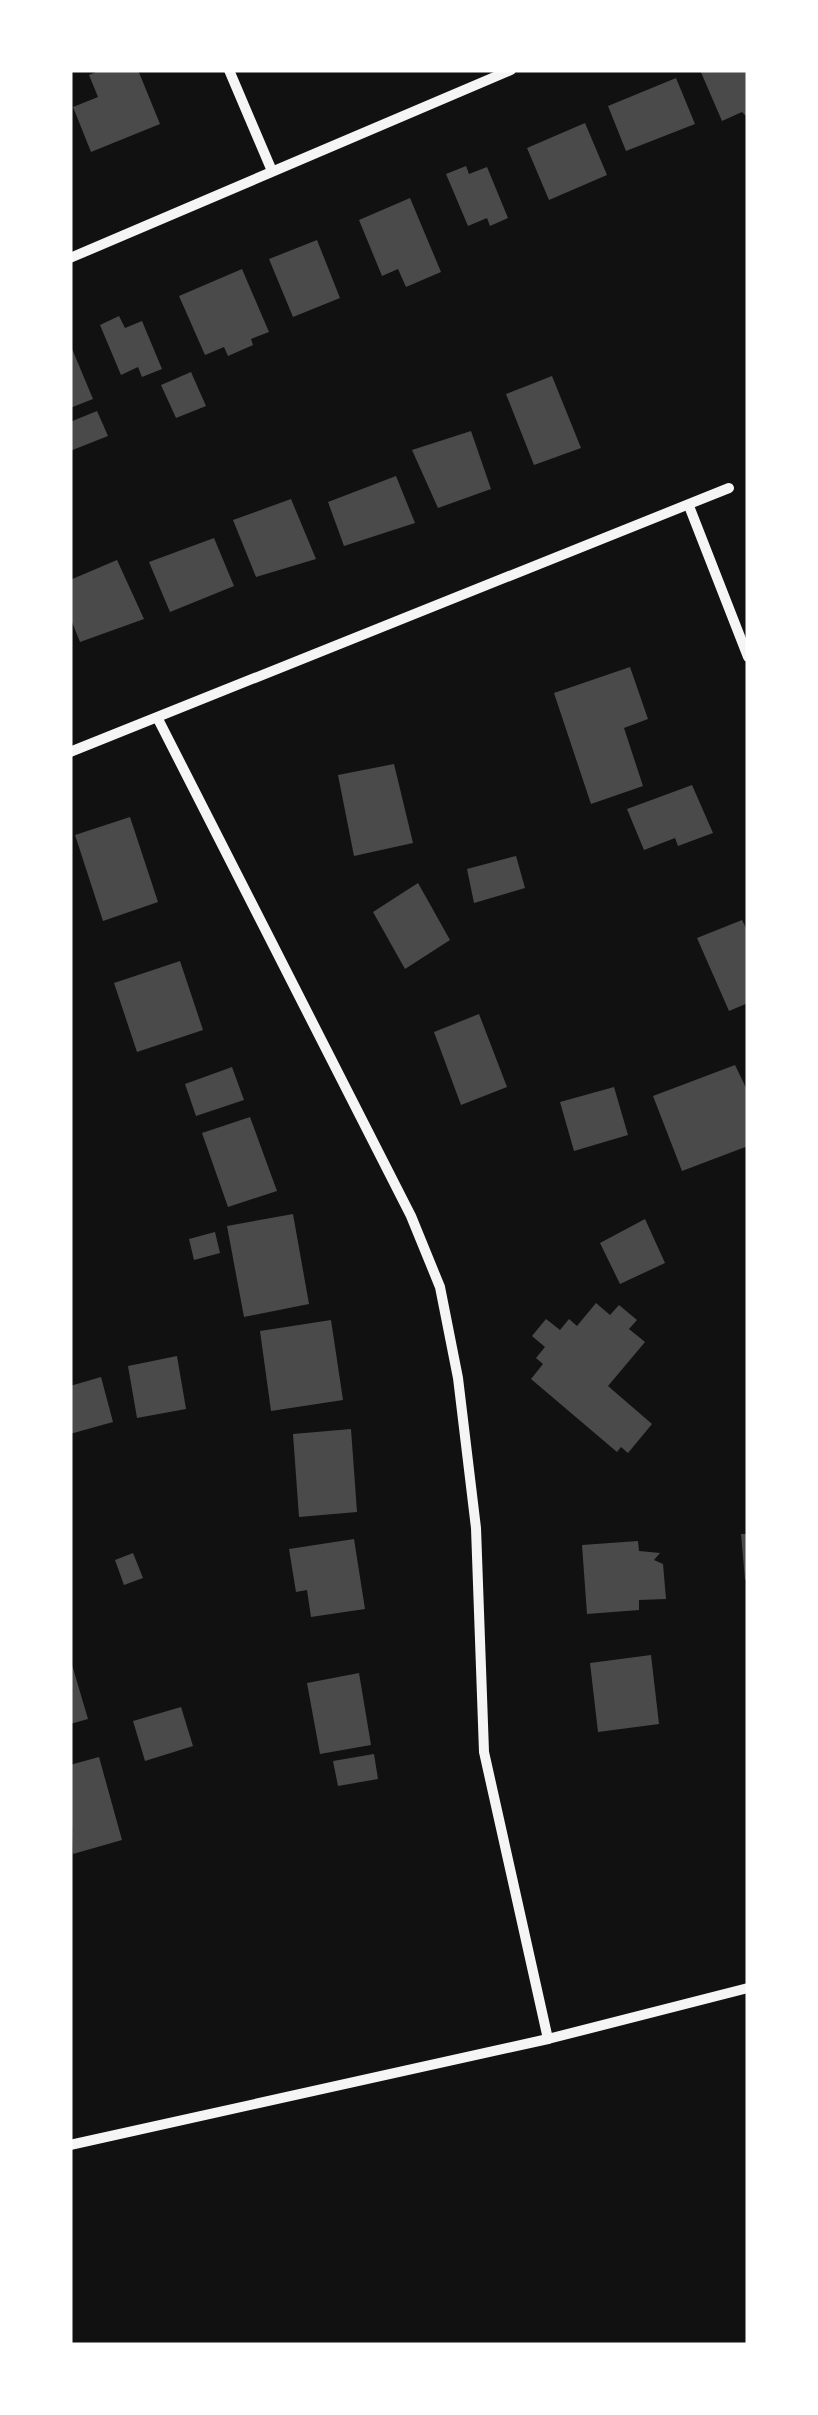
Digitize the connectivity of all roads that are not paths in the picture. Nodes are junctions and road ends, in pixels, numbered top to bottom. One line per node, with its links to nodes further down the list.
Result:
1 (229, 70): 3 (street)
2 (511, 70): 3 (street)
3 (272, 172): 4 (street)
4 (70, 258)
5 (729, 488): 6 (street)
6 (688, 506): 7 (street); 8 (street)
7 (748, 657)
8 (158, 719): 9 (street); 11 (street)
9 (70, 752)
10 (748, 1988): 11 (street)
11 (548, 2039): 12 (street)
12 (70, 2146)

